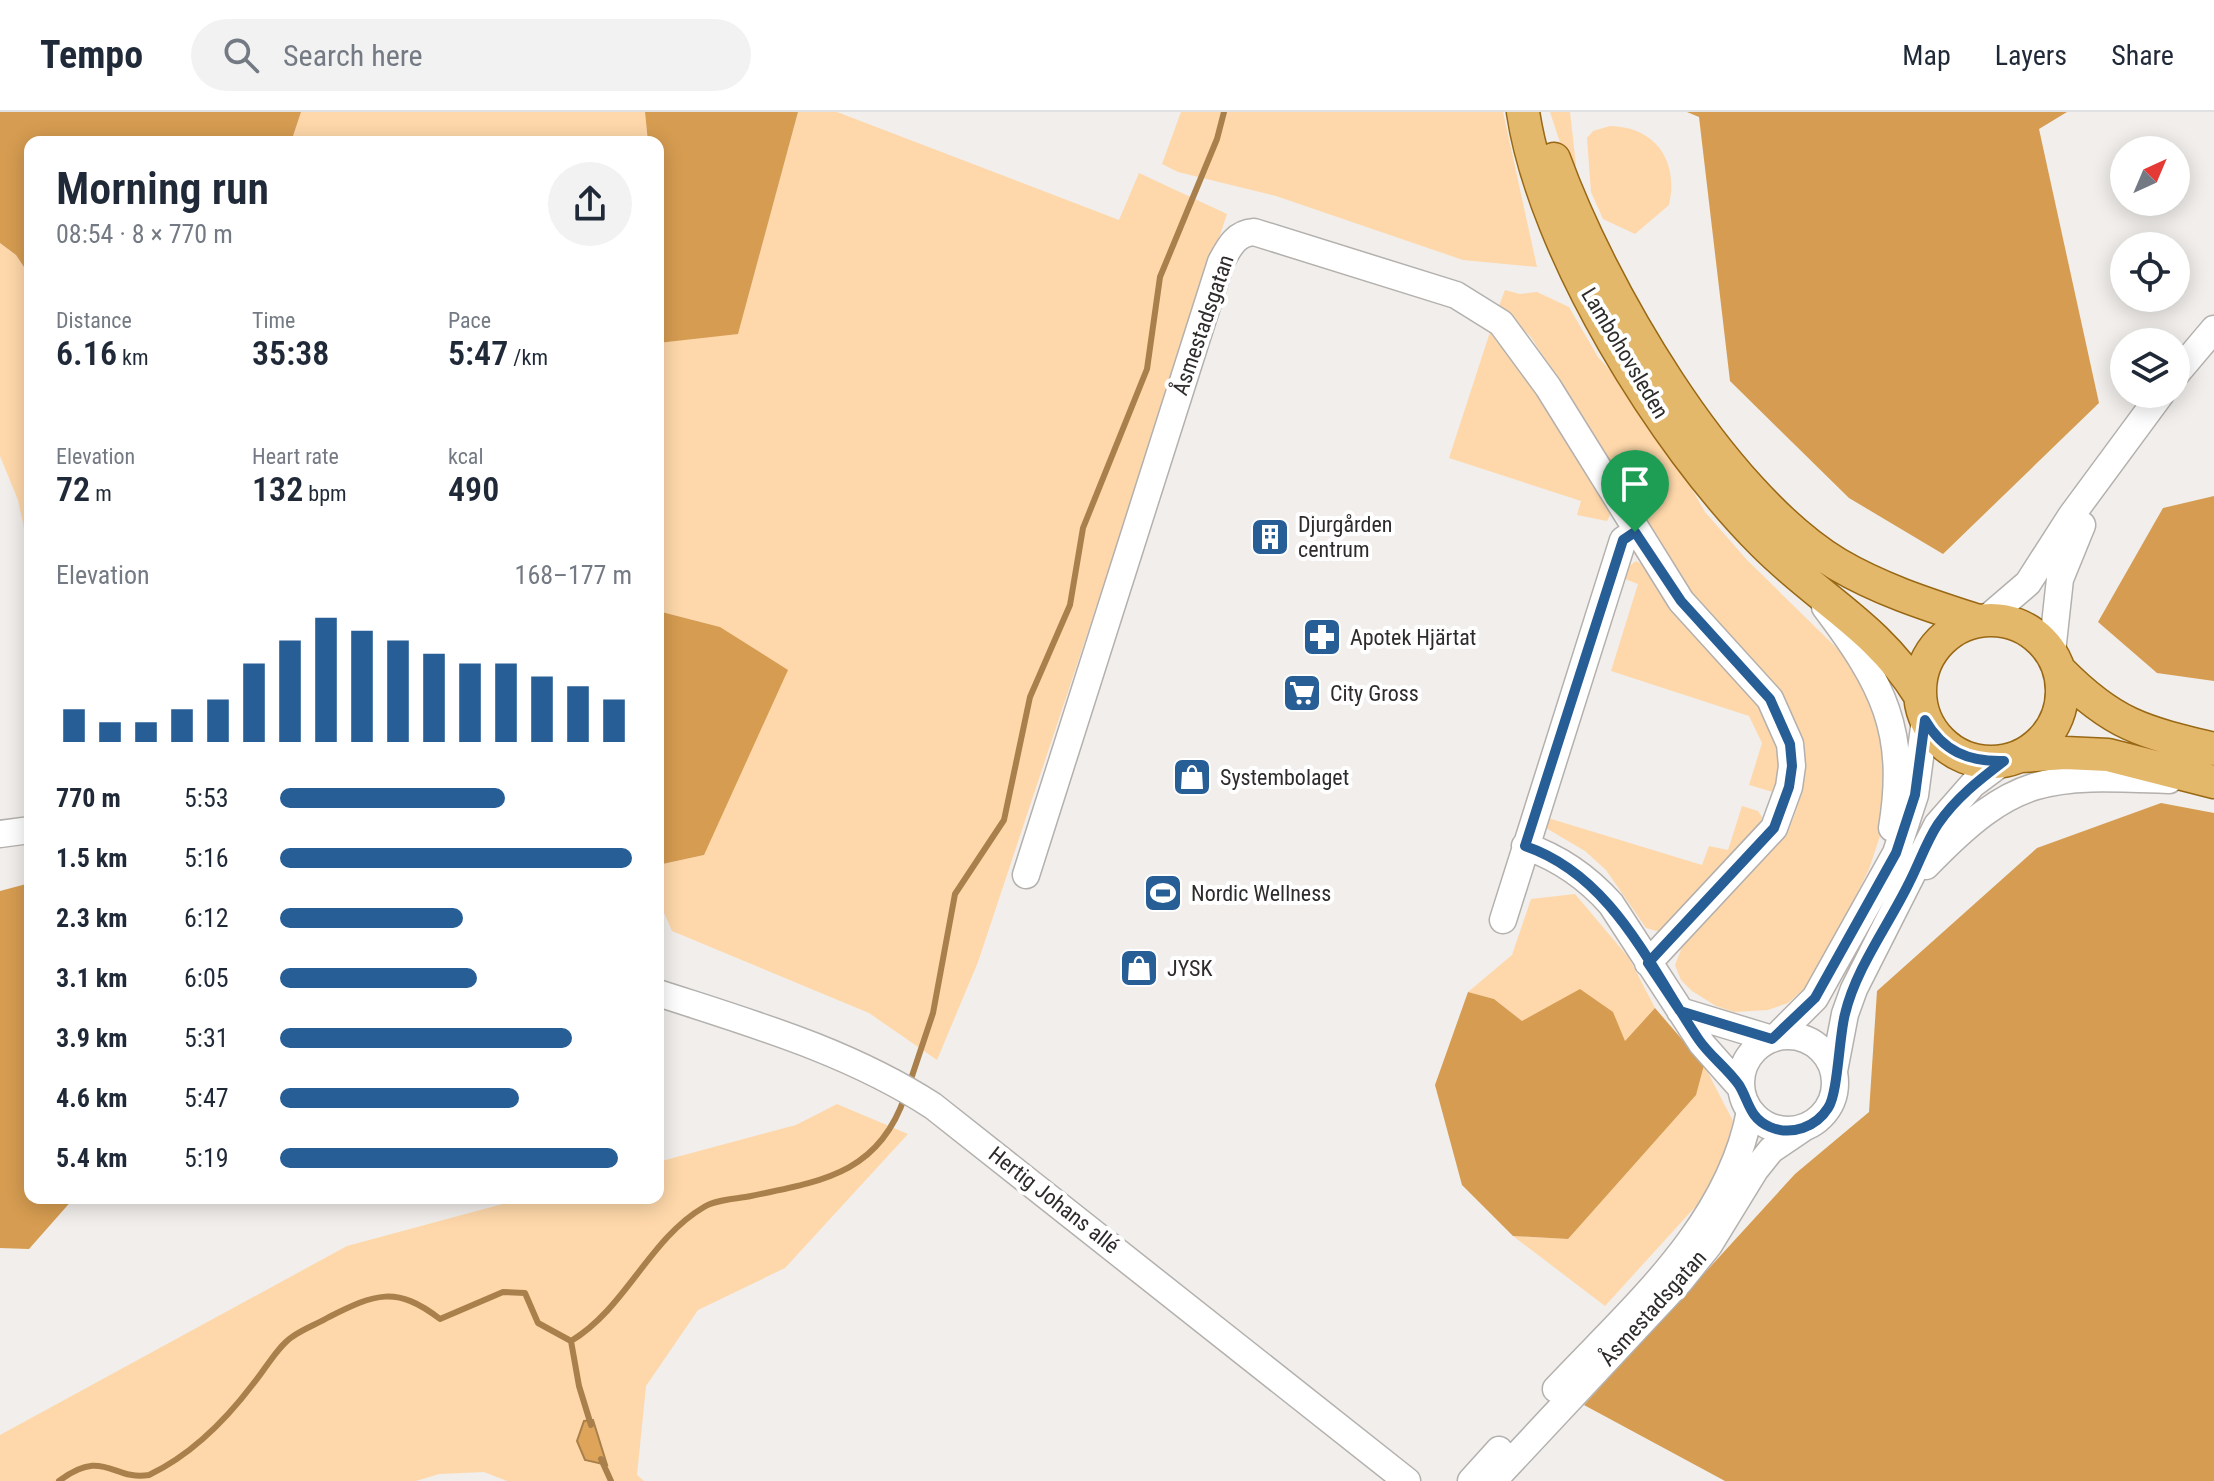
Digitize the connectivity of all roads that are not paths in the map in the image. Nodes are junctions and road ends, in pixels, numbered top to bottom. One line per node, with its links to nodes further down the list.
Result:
1 (1523, 112): 8 (main road, Lambohovsleden)
2 (1536, 112): 9 (main road, Lambohovsleden)
3 (2214, 329): 4 (street)
4 (2190, 357)
5 (2150, 408): 6 (street)
6 (2116, 453): 9 (street); 10 (street)
7 (1635, 532): 17 (street); 18 (street, Åsmestadsgatan); 22 (street, Åsmestadsgatan)
8 (1808, 584): 11 (main road, Lambohovsleden); 20 (street)
9 (1982, 620): 10 (main road); 11 (main road)
10 (2056, 662): 12 (main road); 13 (main road)
11 (1922, 707): 13 (main road); 20 (street)
12 (2214, 749)
13 (2012, 759): 14 (main road); 19 (street)
14 (2211, 782): 19 (street)
15 (24, 831): 16 (street)
16 (0, 834)
17 (1525, 846): 21 (street); 22 (street)
18 (1026, 875)
19 (1909, 883): 26 (street)
20 (1873, 889): 25 (street)
21 (1503, 920)
22 (1648, 963): 24 (street)
23 (664, 995): 29 (street, Hertig Johans allé)
24 (1680, 1011): 25 (street); 27 (street)
25 (1774, 1038): 26 (street); 27 (street)
26 (1834, 1071): 28 (street)
27 (1746, 1100): 28 (street); 30 (street, Åsmestadsgatan)
28 (1802, 1129): 31 (street, Åsmestadsgatan)
29 (1407, 1481)
30 (1471, 1481)
31 (1493, 1481)

